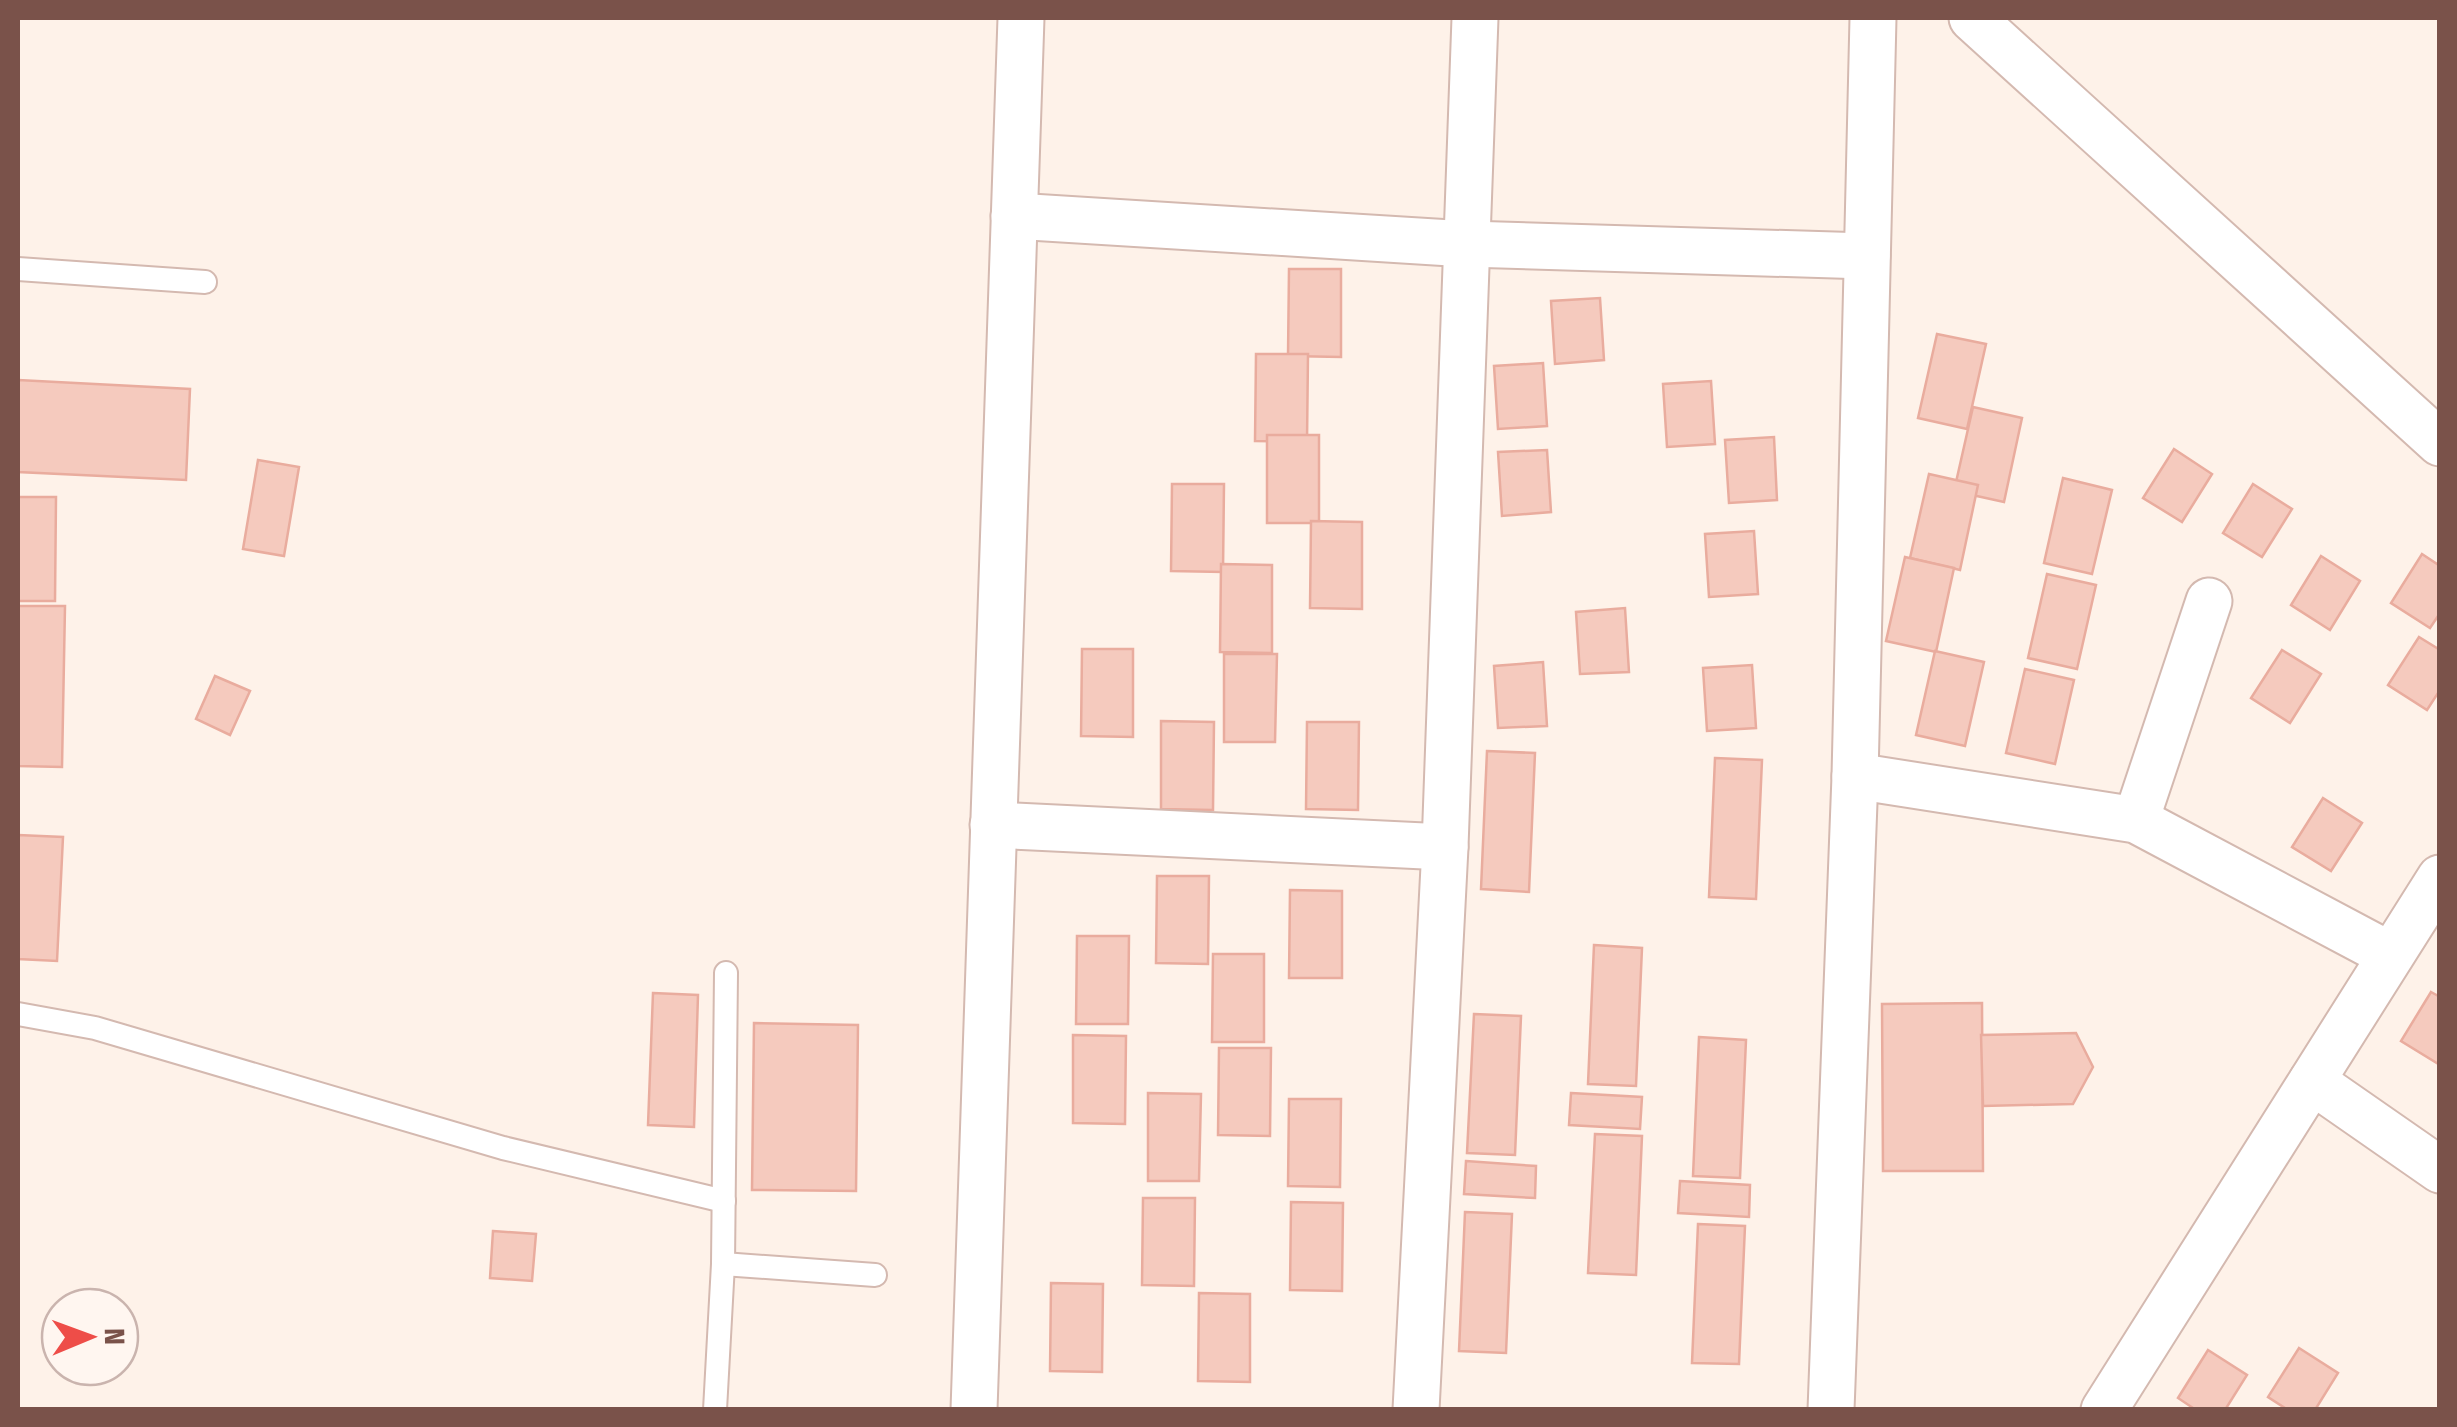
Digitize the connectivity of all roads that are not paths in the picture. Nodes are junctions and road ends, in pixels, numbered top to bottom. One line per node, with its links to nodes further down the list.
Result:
1 (1021, 18): 5 (street)
2 (1475, 18): 6 (street)
3 (1873, 18): 7 (street)
4 (1972, 18): 10 (street)
5 (1014, 216): 6 (street); 14 (street)
6 (1467, 244): 7 (street); 15 (street)
7 (1867, 256): 12 (street)
8 (18, 269): 9 (lane)
9 (204, 282)
10 (2440, 442)
11 (2209, 601): 13 (street)
12 (1855, 776): 13 (street); 28 (street)
13 (2136, 820): 17 (street)
14 (994, 826): 15 (street); 26 (street)
15 (1445, 847): 27 (street)
16 (2440, 878): 17 (street)
17 (2390, 955): 20 (street)
18 (726, 973): 22 (lane)
19 (18, 1014): 22 (lane)
20 (2312, 1081): 21 (street); 29 (street)
21 (2440, 1170)
22 (724, 1201): 23 (lane)
23 (724, 1264): 24 (lane); 25 (lane)
24 (875, 1275)
25 (714, 1410)
26 (974, 1410)
27 (1416, 1410)
28 (1831, 1410)
29 (2104, 1410)

